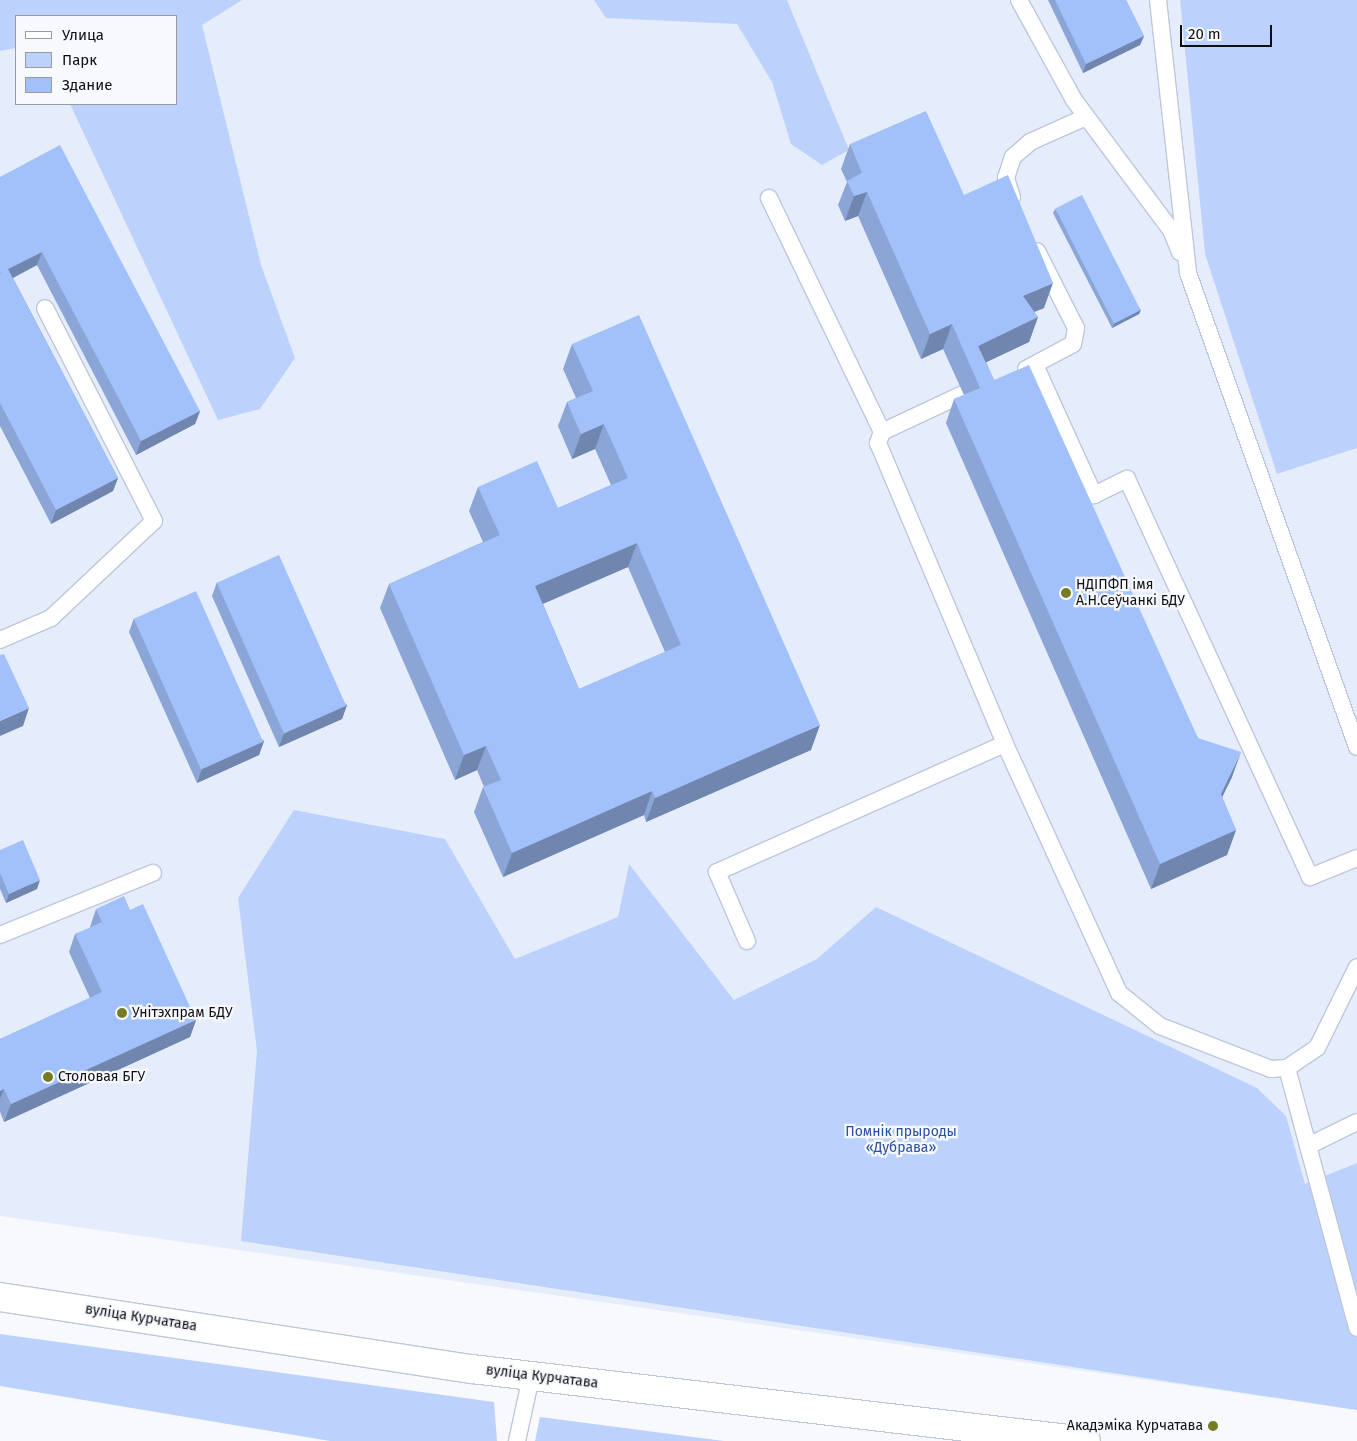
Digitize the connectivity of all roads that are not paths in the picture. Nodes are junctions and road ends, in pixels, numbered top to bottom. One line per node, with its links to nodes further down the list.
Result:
1 (1019, 0): 3 (lane)
2 (1158, 0): 7 (lane)
3 (1086, 117): 5 (lane); 7 (lane)
4 (768, 198): 12 (lane)
5 (1019, 214)
6 (1028, 232): 9 (lane)
7 (1188, 273): 15 (lane)
8 (45, 308): 13 (lane)
9 (1035, 365): 10 (lane); 16 (lane)
10 (1011, 375)
11 (963, 394): 12 (lane)
12 (882, 432): 14 (lane)
13 (0, 640)
14 (1005, 744): 19 (lane); 21 (lane)
15 (1357, 747)
16 (1357, 858)
17 (153, 873): 18 (lane)
18 (0, 935)
19 (747, 941)
20 (1357, 967): 21 (lane)
21 (1287, 1068): 23 (lane)
22 (1357, 1122): 23 (lane)
23 (1310, 1145): 25 (lane)
24 (0, 1297): 26 (street, вуліца Курчатава)
25 (1357, 1328)
26 (531, 1377): 27 (lane); 28 (street, вуліца Курчатава)
27 (517, 1441)
28 (1086, 1441)

